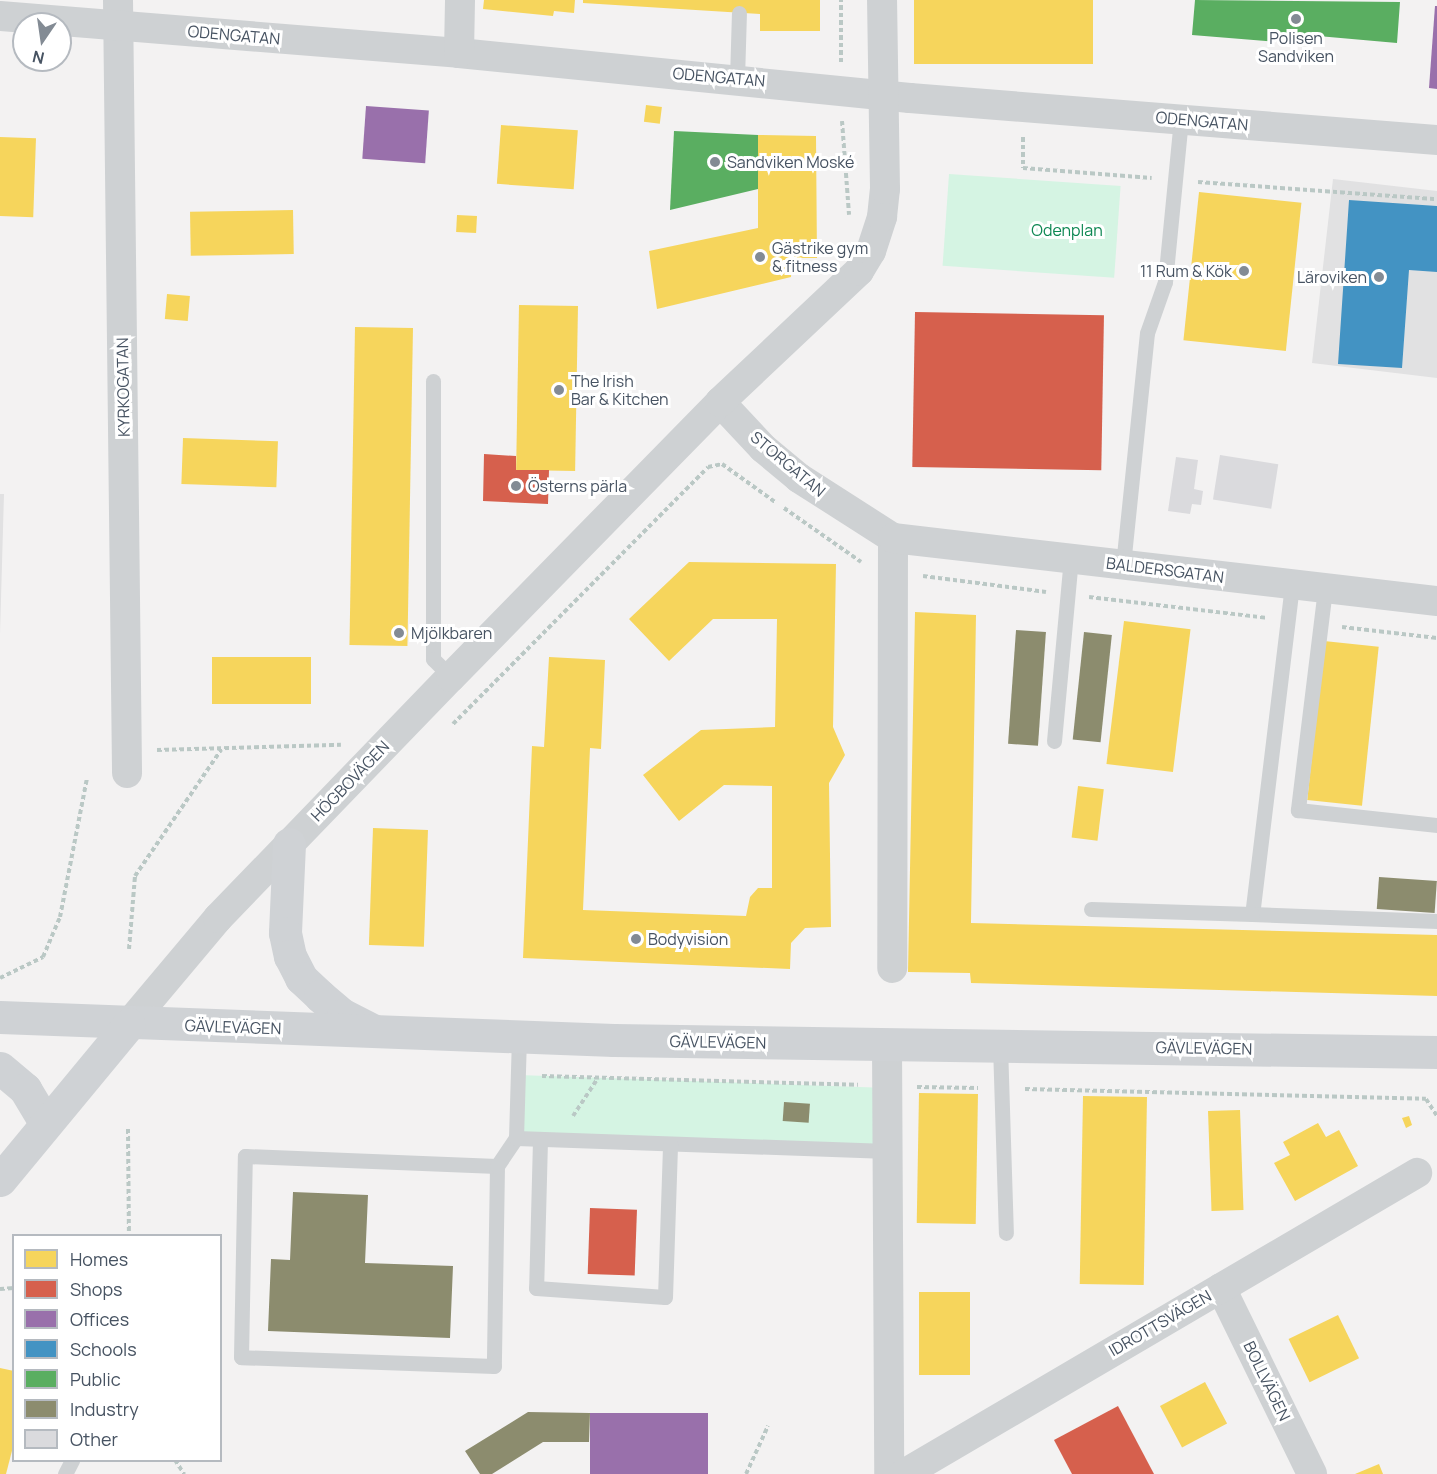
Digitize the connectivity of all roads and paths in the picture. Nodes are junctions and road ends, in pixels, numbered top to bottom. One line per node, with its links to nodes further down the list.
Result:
1 (459, 0): 6 (street)
2 (882, 0): 8 (street)
3 (119, 13): 5 (street, ODENGATAN); 6 (street, ODENGATAN); 35 (street, KYRKOGATAN)
4 (739, 13): 7 (lane)
5 (0, 16)
6 (459, 53): 7 (street, ODENGATAN)
7 (737, 79): 8 (street, ODENGATAN)
8 (885, 94): 9 (street, ODENGATAN); 17 (street)
9 (1181, 120): 10 (street, ODENGATAN); 13 (lane)
10 (1437, 140)
11 (844, 157): 15 (path)
12 (1023, 168): 13 (path)
13 (1175, 180): 14 (path); 21 (lane)
14 (1437, 199)
15 (846, 226)
16 (433, 381): 30 (lane)
17 (720, 402): 18 (street, STORGATAN); 30 (street, HÖGBOVÄGEN)
18 (893, 538): 19 (street, BALDERSGATAN); 22 (street)
19 (1071, 559): 21 (street, BALDERSGATAN); 25 (lane)
20 (863, 564): 31 (path)
21 (1123, 565): 23 (street, BALDERSGATAN)
22 (893, 572): 25 (path); 43 (street)
23 (1292, 585): 24 (street, BALDERSGATAN); 27 (lane)
24 (1325, 589): 26 (street, BALDERSGATAN); 28 (lane)
25 (1068, 594): 27 (path); 33 (lane)
26 (1437, 601)
27 (1287, 620): 40 (lane)
28 (1321, 624): 29 (path); 37 (lane)
29 (1437, 638)
30 (451, 677): 38 (street, HÖGBOVÄGEN)
31 (450, 726)
32 (347, 741): 34 (path)
33 (1054, 741)
34 (221, 750): 35 (path); 42 (path)
35 (127, 760)
36 (87, 778): 44 (path)
37 (1437, 825)
38 (289, 844): 46 (street, HÖGBOVÄGEN); 47 (main road)
39 (1091, 909): 40 (lane)
40 (1252, 914): 41 (lane)
41 (1437, 921)
42 (129, 949)
43 (892, 968)
44 (0, 978)
45 (0, 1017): 46 (main road, GÄVLEVÄGEN)
46 (129, 1024): 47 (main road, GÄVLEVÄGEN); 54 (main road, HÖGBOVÄGEN)
47 (376, 1032): 48 (main road, GÄVLEVÄGEN)
48 (519, 1037): 49 (main road, GÄVLEVÄGEN); 56 (lane)
49 (887, 1044): 50 (main road, GÄVLEVÄGEN); 60 (street)
50 (1000, 1046): 51 (main road, GÄVLEVÄGEN); 64 (lane)
51 (1437, 1052)
52 (0, 1068): 54 (main road)
53 (599, 1077): 58 (path)
54 (45, 1122): 63 (main road, HÖGBOVÄGEN)
55 (128, 1129): 65 (path)
56 (516, 1138): 57 (lane); 61 (lane)
57 (540, 1140): 58 (lane); 59 (lane)
58 (557, 1140): 59 (lane)
59 (670, 1144): 60 (lane)
60 (888, 1151): 69 (street)
61 (497, 1166): 61 (lane)
62 (1417, 1173): 66 (street, IDROTTSVÄGEN)
63 (0, 1180)
64 (1006, 1233)
65 (129, 1234)
66 (1221, 1288): 70 (street, IDROTTSVÄGEN); 71 (street, BOLLVÄGEN)
67 (768, 1426): 68 (path)
68 (746, 1474)
69 (889, 1474)
70 (904, 1474)
71 (1312, 1474)

